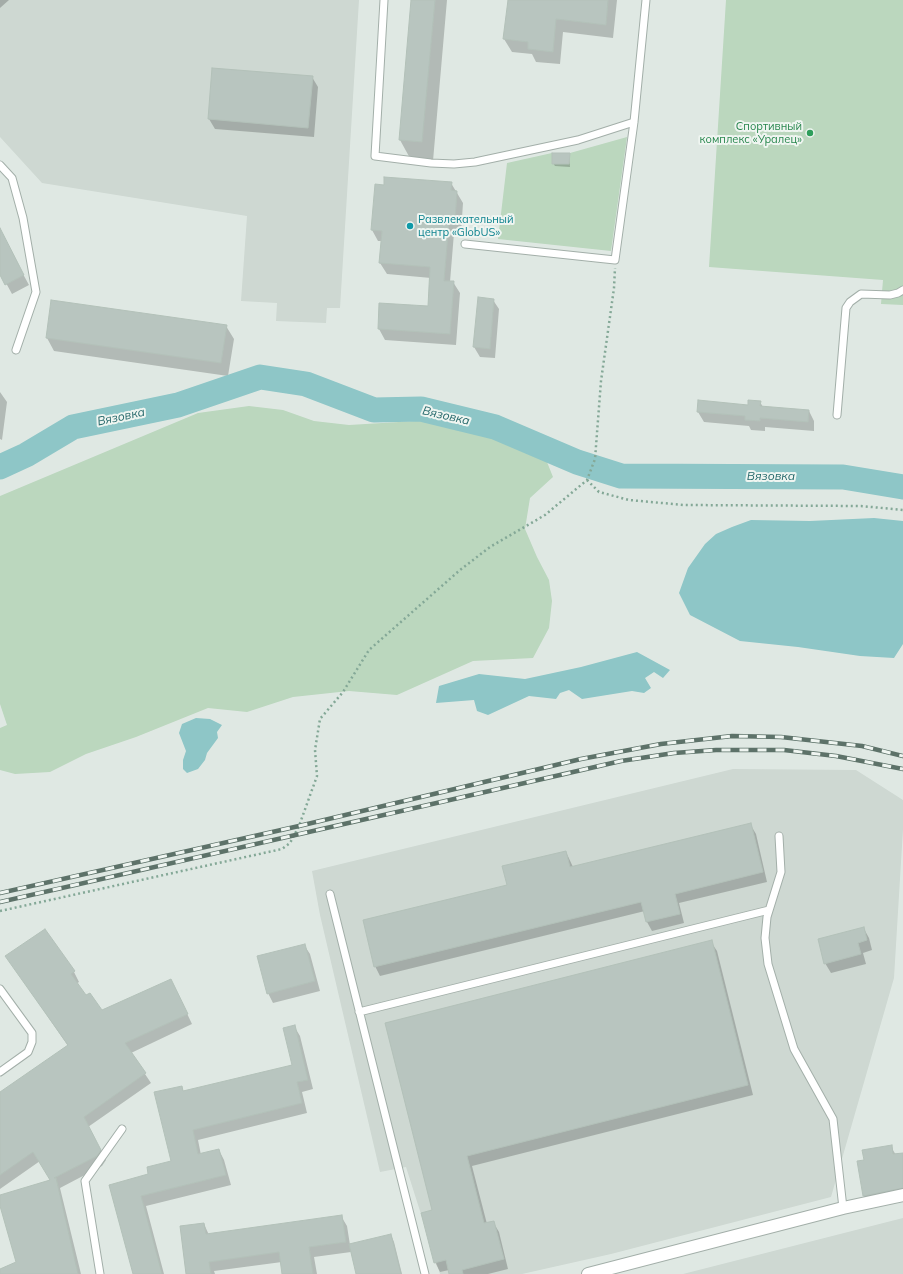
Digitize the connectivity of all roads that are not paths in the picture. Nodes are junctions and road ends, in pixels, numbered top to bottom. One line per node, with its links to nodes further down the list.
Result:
1 (384, 0): 3 (lane)
2 (646, 0): 3 (lane)
3 (634, 122): 5 (lane)
4 (0, 165): 7 (lane)
5 (465, 244)
6 (903, 290): 8 (lane)
7 (16, 350)
8 (836, 415)
9 (779, 836): 11 (lane)
10 (330, 894): 13 (lane)
11 (769, 910): 13 (lane); 17 (lane)
12 (0, 989): 14 (lane)
13 (359, 1012): 19 (lane)
14 (0, 1072)
15 (122, 1129): 18 (lane)
16 (903, 1195): 17 (street)
17 (843, 1208): 20 (street)
18 (100, 1274)
19 (425, 1274)
20 (588, 1274)

